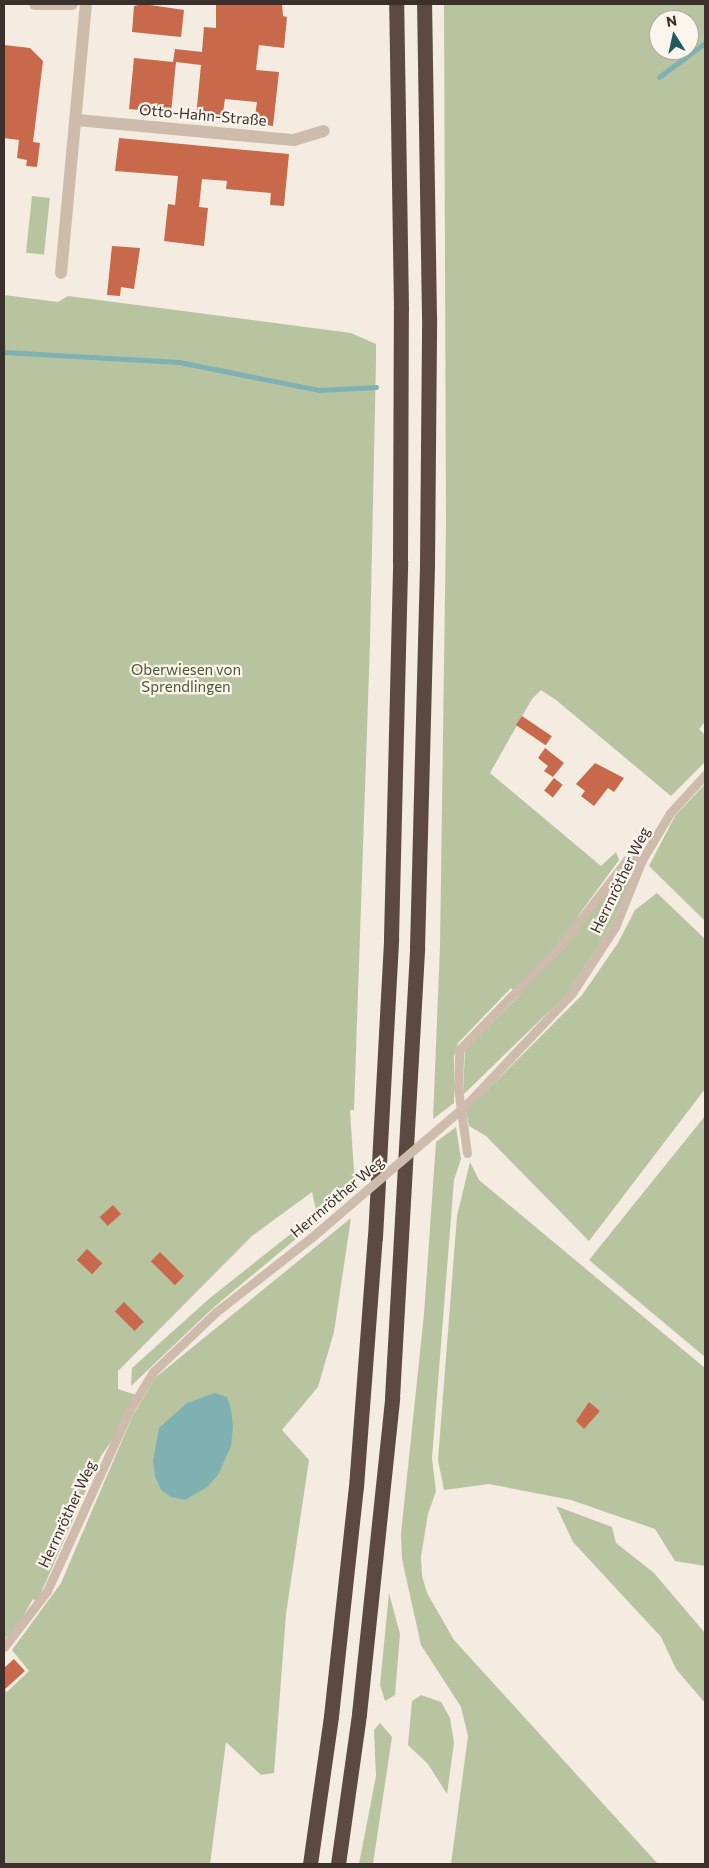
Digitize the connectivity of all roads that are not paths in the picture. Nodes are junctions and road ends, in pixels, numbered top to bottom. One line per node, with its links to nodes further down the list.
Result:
1 (35, 4): 2 (street)
2 (72, 4)
3 (86, 4): 6 (street)
4 (396, 4): 13 (highway)
5 (424, 4): 14 (highway)
6 (77, 120): 7 (street, Otto-Hahn-Straße); 8 (street)
7 (324, 131)
8 (61, 273)
9 (705, 775): 10 (lane, Herrnröther Weg)
10 (642, 860): 11 (lane); 12 (lane, Herrnröther Weg, bridge)
11 (467, 1153)
12 (4, 1648)
13 (310, 1864)
14 (338, 1864)

